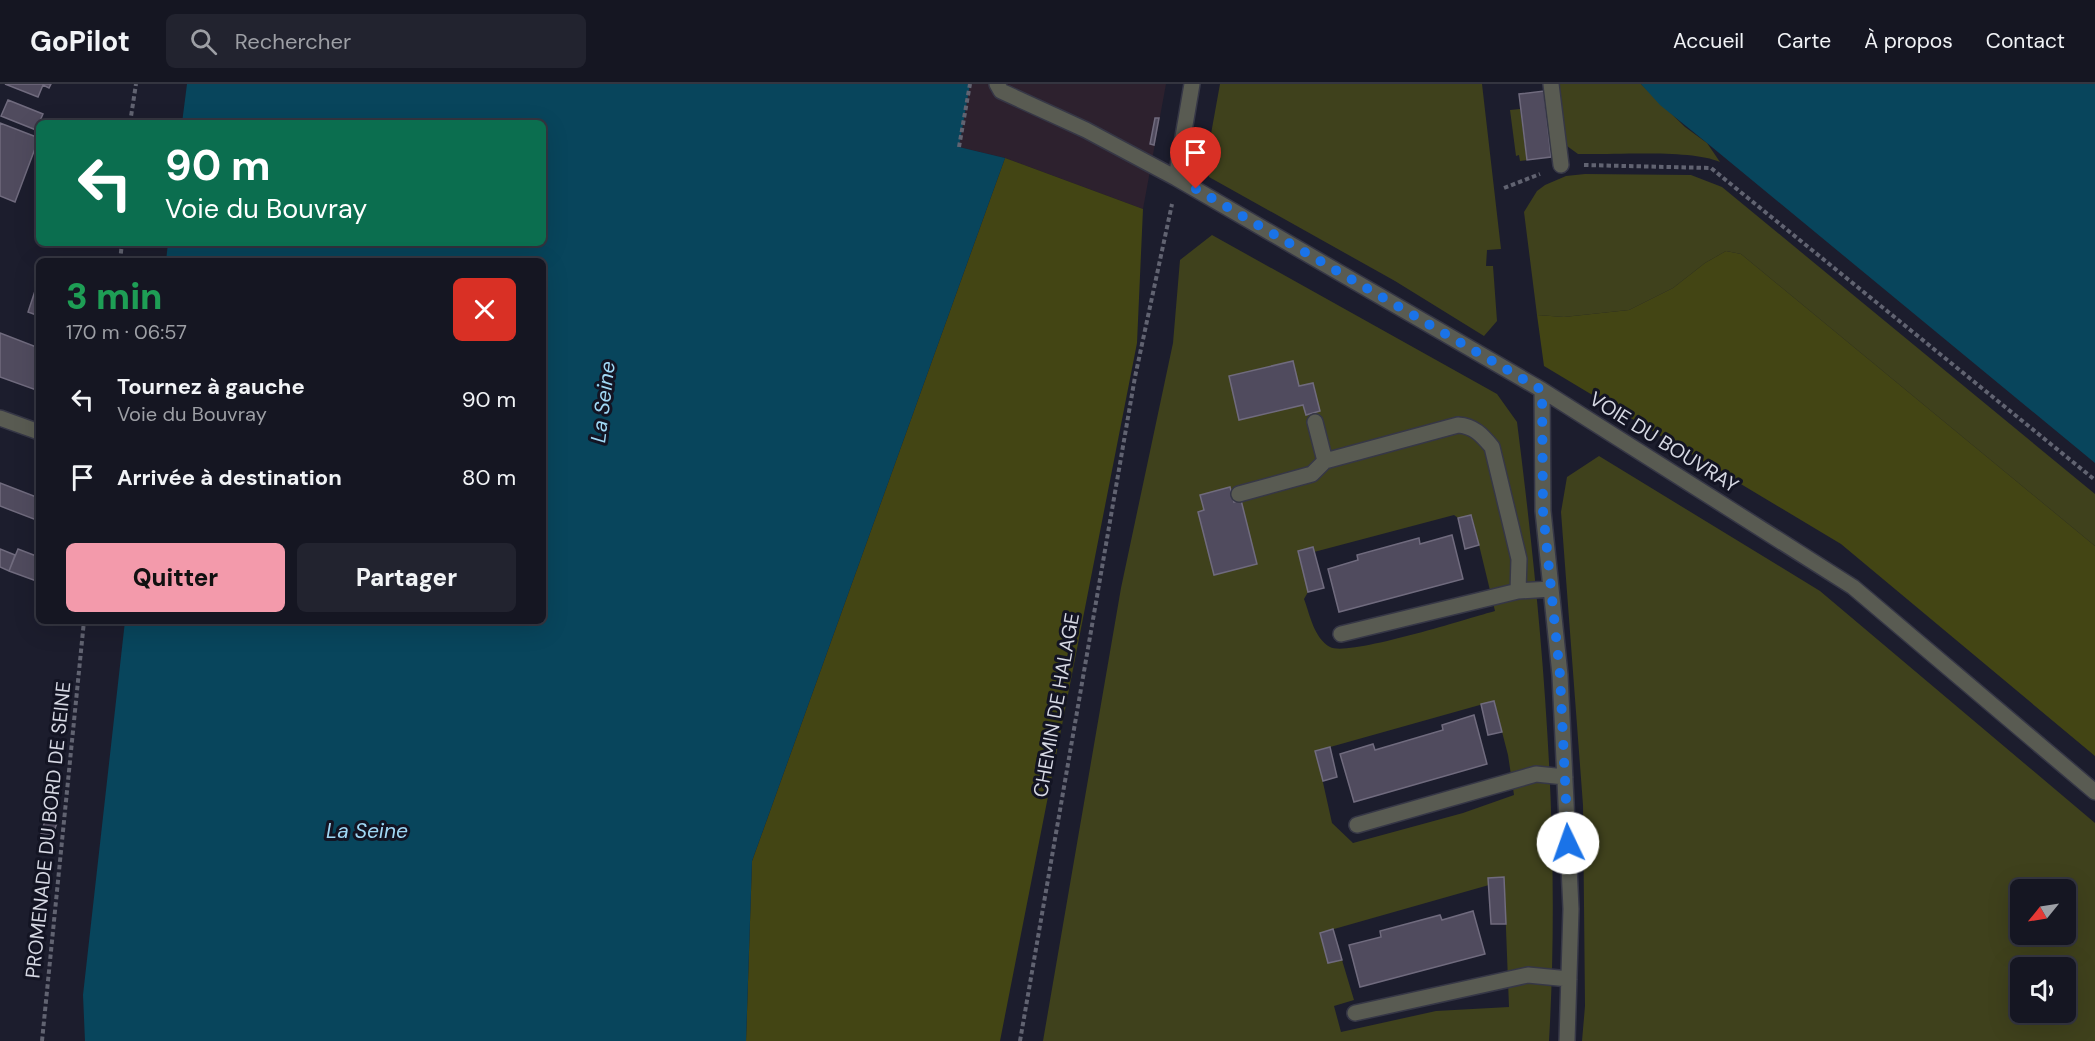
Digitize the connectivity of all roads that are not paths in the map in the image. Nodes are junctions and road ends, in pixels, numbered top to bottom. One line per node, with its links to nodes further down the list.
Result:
1 (997, 84): 5 (street, VOIE DU BOUVRAY)
2 (1192, 84): 5 (street)
3 (1551, 84): 4 (street)
4 (1562, 165)
5 (1176, 178): 6 (street, VOIE DU BOUVRAY)
6 (1542, 390): 12 (street); 16 (street, VOIE DU BOUVRAY)
7 (0, 418): 9 (street)
8 (1315, 422): 10 (street)
9 (36, 431)
10 (1325, 461): 11 (street); 13 (street)
11 (1239, 494)
12 (1551, 589): 13 (street); 15 (street)
13 (1518, 591): 14 (street)
14 (1341, 634)
15 (1565, 777): 17 (street); 18 (street)
16 (2095, 792)
17 (1357, 825)
18 (1569, 980): 19 (street); 20 (street)
19 (1355, 1013)
20 (1566, 1041)

